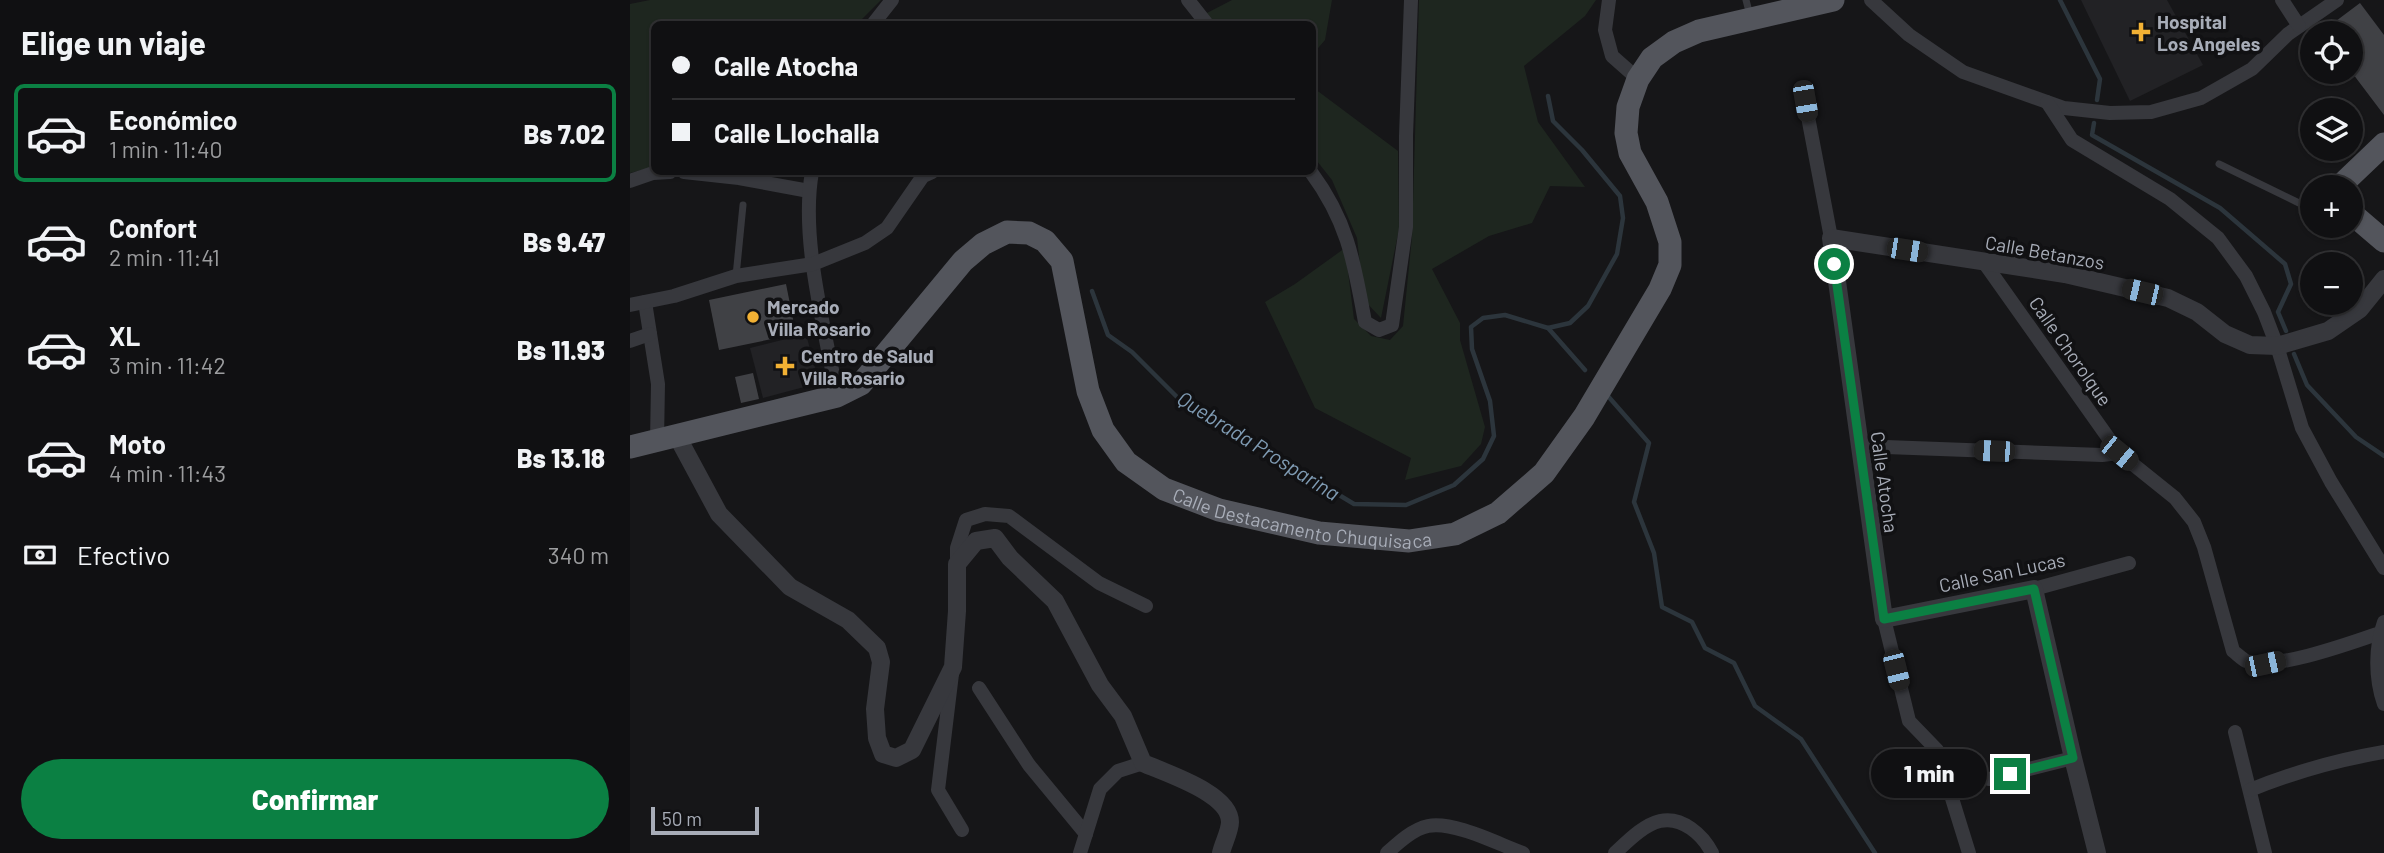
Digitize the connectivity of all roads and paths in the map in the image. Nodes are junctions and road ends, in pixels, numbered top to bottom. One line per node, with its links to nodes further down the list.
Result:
1 (892, 0): 10 (street)
2 (1188, 0): 11 (street)
3 (1411, 0): 23 (street)
4 (1609, 0): 14 (street)
5 (1833, 0): 9 (main road, Calle Destacamento Chuquisaca)
6 (1871, 0): 16 (street)
7 (2282, 0): 13 (street)
8 (2337, 0): 12 (street)
9 (1749, 9): 14 (main road, Calle Destacamento Chuquisaca)
10 (875, 21)
11 (1205, 21)
12 (2307, 21)
13 (2300, 26): 16 (street)
14 (1638, 79): 40 (main road, Calle Destacamento Chuquisaca)
15 (1805, 101): 30 (street, Calle Atocha)
16 (2047, 102): 39 (street)
17 (2384, 144): 24 (main road)
18 (2219, 164): 27 (lane)
19 (651, 174): 25 (street)
20 (711, 175): 26 (street)
21 (812, 175): 26 (street)
22 (925, 175): 33 (street)
23 (1313, 175)
24 (2352, 175)
25 (630, 181)
26 (809, 191): 33 (street)
27 (2300, 203)
28 (743, 205): 34 (lane)
29 (2363, 223): 31 (main road)
30 (1831, 238): 32 (street, Calle Betanzos); 42 (street, Calle Atocha)
31 (2384, 241)
32 (1983, 261): 39 (street, Calle Betanzos); 44 (street, Calle Chorolque)
33 (813, 264): 34 (street); 40 (street)
34 (736, 276): 36 (street)
35 (2384, 279): 39 (street, Calle Betanzos)
36 (637, 303): 37 (street)
37 (650, 334): 38 (street); 41 (street)
38 (630, 341)
39 (2277, 346): 47 (street)
40 (838, 396): 41 (main road, Calle Destacamento Chuquisaca)
41 (667, 438): 43 (main road, Calle Destacamento Chuquisaca); 52 (street)
42 (1859, 446): 44 (street); 50 (street, Calle Atocha)
43 (630, 447)
44 (2119, 453): 51 (street, Calle Chorolque)
45 (2129, 563): 48 (street, Calle San Lucas)
46 (957, 564): 49 (street); 52 (street); 58 (street)
47 (2384, 568)
48 (2034, 589): 50 (street, Calle San Lucas); 57 (street)
49 (1146, 606)
50 (1884, 619): 69 (street, Calle Atocha)
51 (2382, 628): 54 (street)
52 (953, 667): 61 (street)
53 (979, 688): 62 (street)
54 (2384, 704)
55 (2235, 732): 60 (street)
56 (2384, 752): 60 (street)
57 (2073, 758): 59 (street); 70 (street)
58 (1143, 763): 62 (street); 64 (street)
59 (1989, 779)
60 (2249, 790): 71 (street)
61 (962, 830)
62 (1086, 835): 63 (street)
63 (1080, 853)
64 (1221, 853)
65 (1387, 853): 66 (street)
66 (1523, 853)
67 (1615, 853): 68 (street)
68 (1712, 853)
69 (1969, 853)
70 (2098, 853)
71 (2265, 853)

